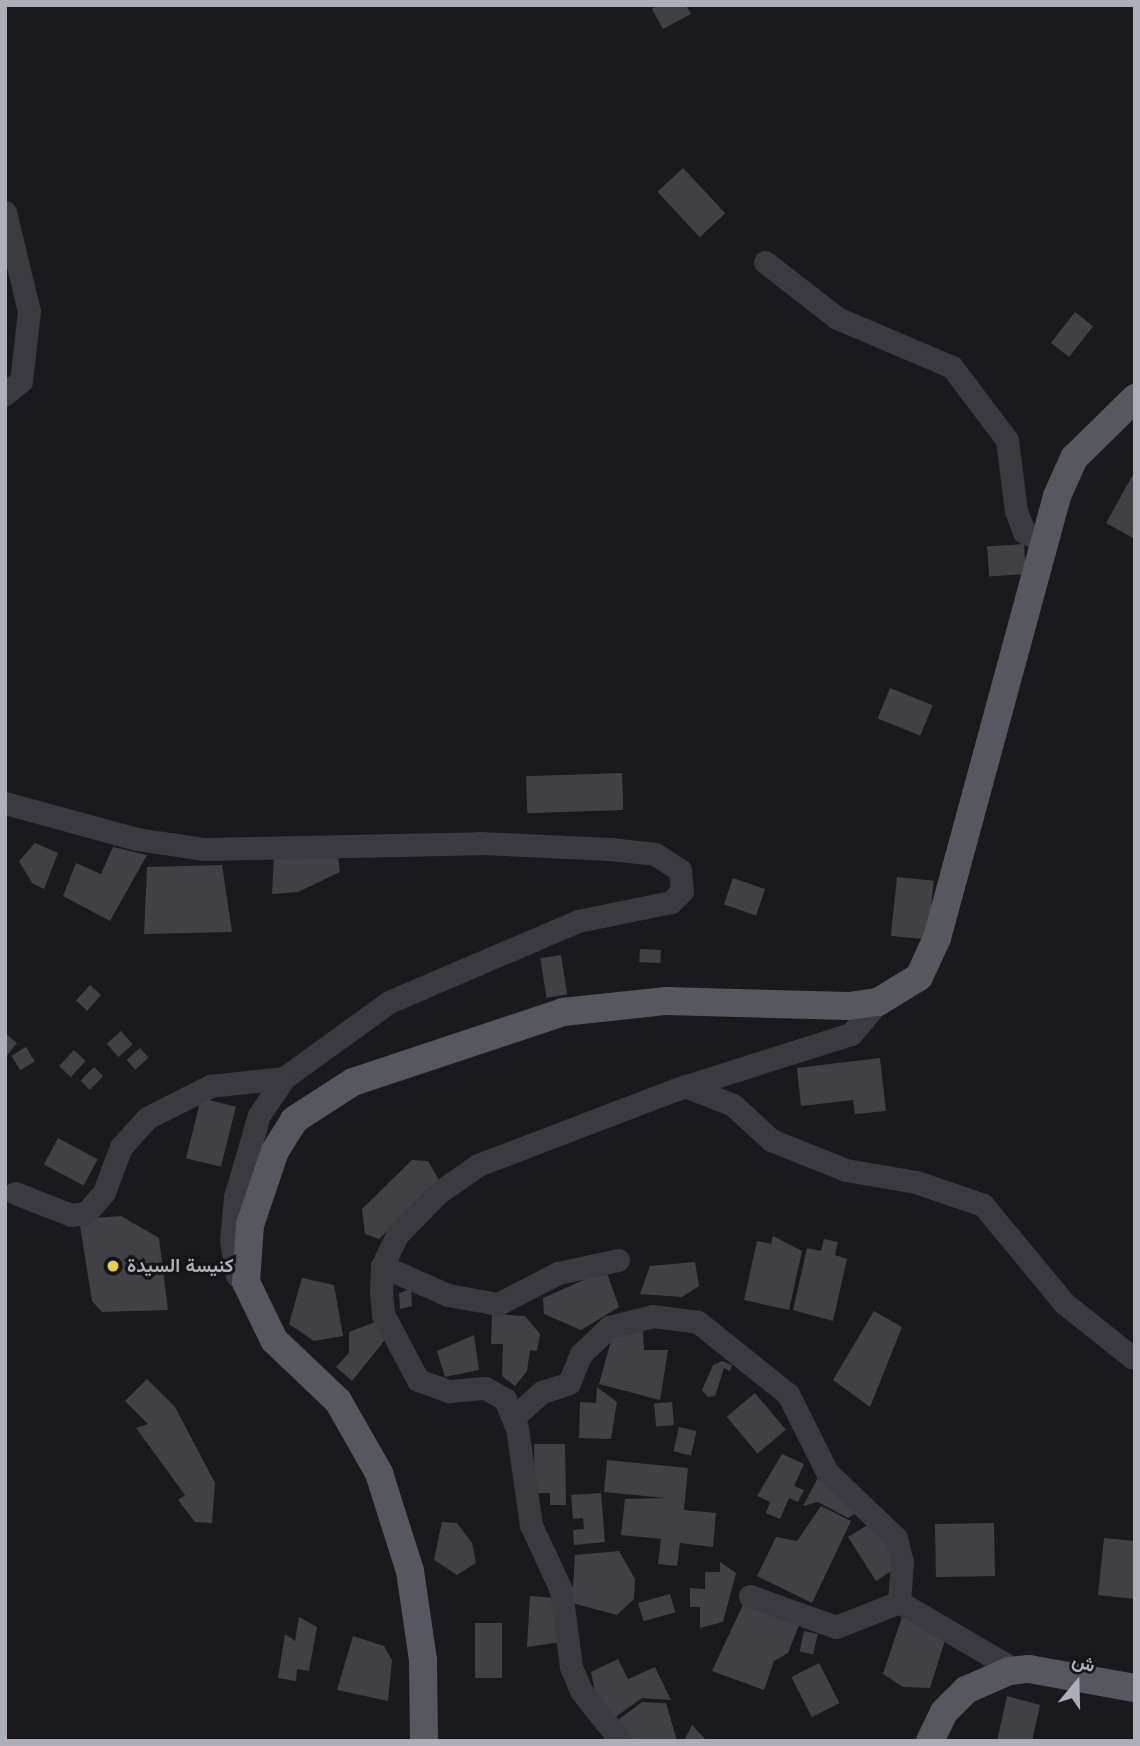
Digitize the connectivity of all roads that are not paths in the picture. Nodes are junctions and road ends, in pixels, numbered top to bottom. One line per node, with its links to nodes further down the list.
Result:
1 (5, 212): 3 (street)
2 (765, 262): 5 (street)
3 (5, 394)
4 (1135, 398): 5 (main road)
5 (1041, 540): 7 (main road)
6 (5, 803): 8 (street)
7 (878, 1002): 9 (street); 13 (main road)
8 (284, 1078): 10 (street); 13 (street)
9 (685, 1086): 12 (street); 14 (street)
10 (15, 1192)
11 (618, 1260): 12 (street)
12 (382, 1266): 15 (street)
13 (246, 1282): 20 (main road)
14 (1132, 1357)
15 (514, 1417): 17 (street); 21 (street)
16 (750, 1597): 17 (street)
17 (899, 1602): 18 (street)
18 (1029, 1669): 19 (main road); 22 (main road)
19 (1135, 1688)
20 (424, 1741)
21 (621, 1741)
22 (930, 1741)

